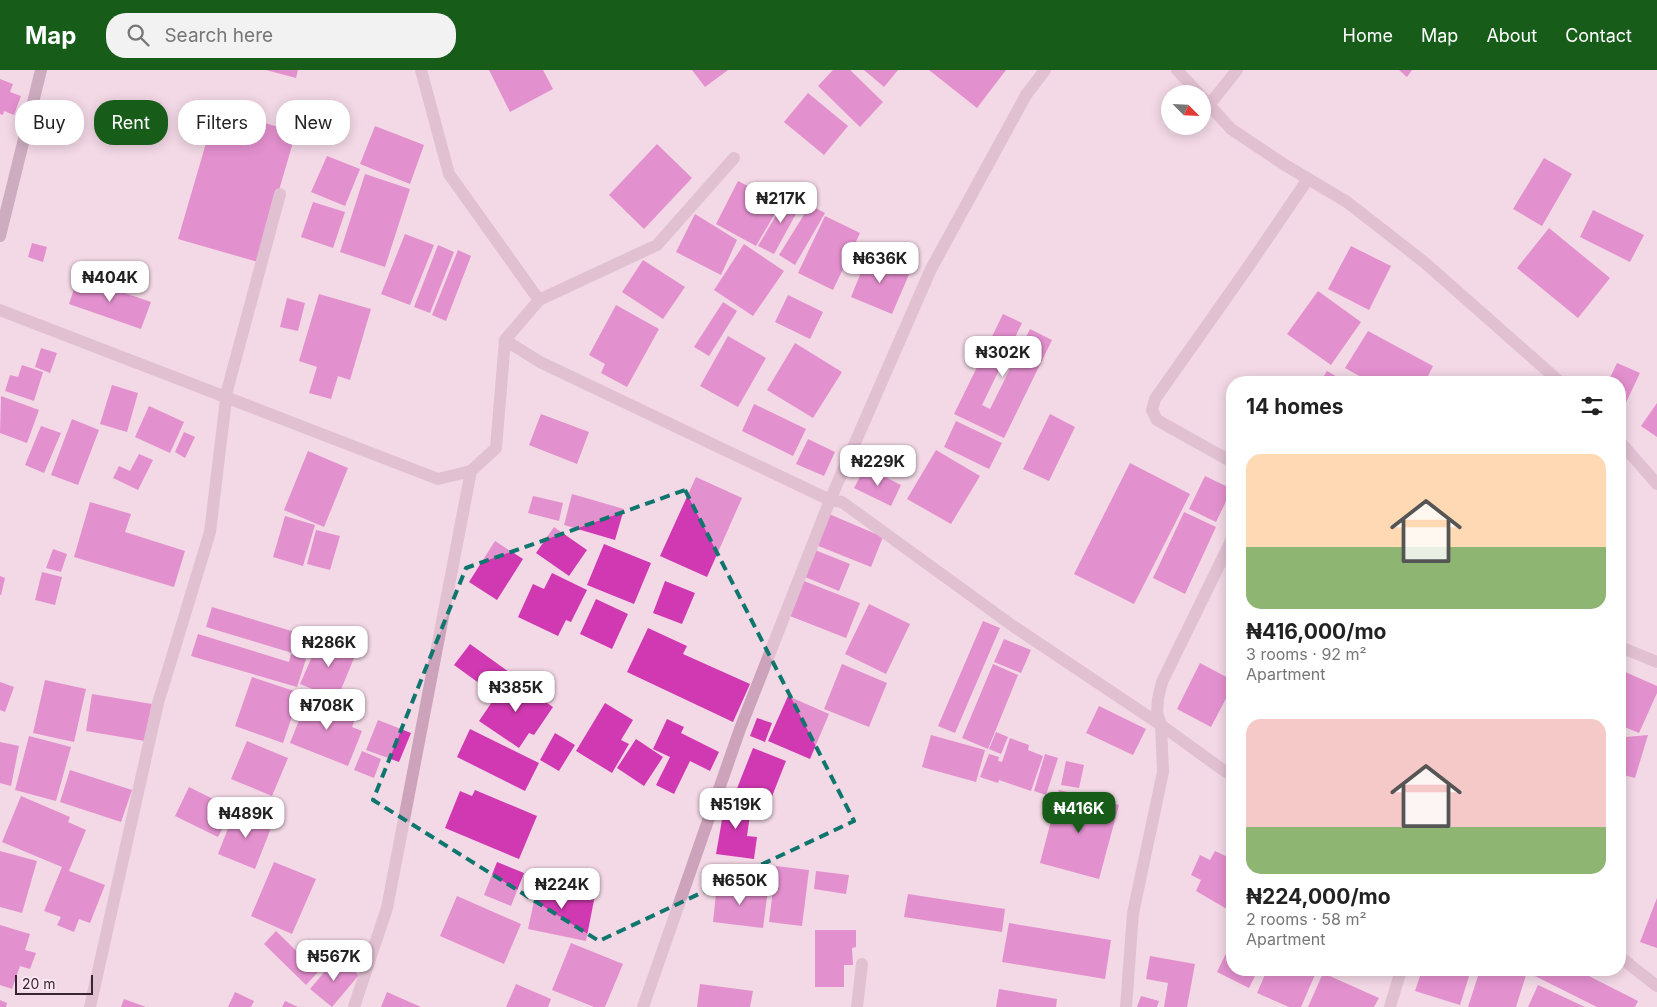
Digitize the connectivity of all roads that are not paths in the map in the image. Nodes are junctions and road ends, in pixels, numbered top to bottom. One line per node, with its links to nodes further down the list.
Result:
1 (41, 70): 12 (street)
2 (421, 70): 13 (street)
3 (1045, 70): 22 (street)
4 (1177, 70): 6 (street)
5 (1237, 70): 7 (street)
6 (1191, 85)
7 (1211, 96)
8 (1211, 107): 10 (street)
9 (734, 158): 13 (street)
10 (1308, 179): 16 (street); 19 (street)
11 (280, 194): 17 (street)
12 (0, 235)
13 (539, 300): 15 (street)
14 (0, 310): 17 (street)
15 (506, 340): 20 (street); 22 (street)
16 (1553, 376)
17 (227, 398): 20 (street); 32 (street)
18 (1626, 449): 21 (street)
19 (1226, 459)
20 (471, 471): 33 (street)
21 (1657, 484)
22 (830, 500): 26 (street); 34 (street)
23 (1226, 551): 26 (street)
24 (1626, 649): 25 (street)
25 (1657, 662)
26 (1161, 725): 27 (street); 36 (street)
27 (1226, 772)
28 (1626, 961): 31 (street)
29 (862, 964): 35 (street)
30 (1400, 976): 37 (street)
31 (1657, 986)
32 (90, 1007)
33 (354, 1007)
34 (643, 1007)
35 (856, 1007)
36 (1126, 1007)
37 (1390, 1007)

